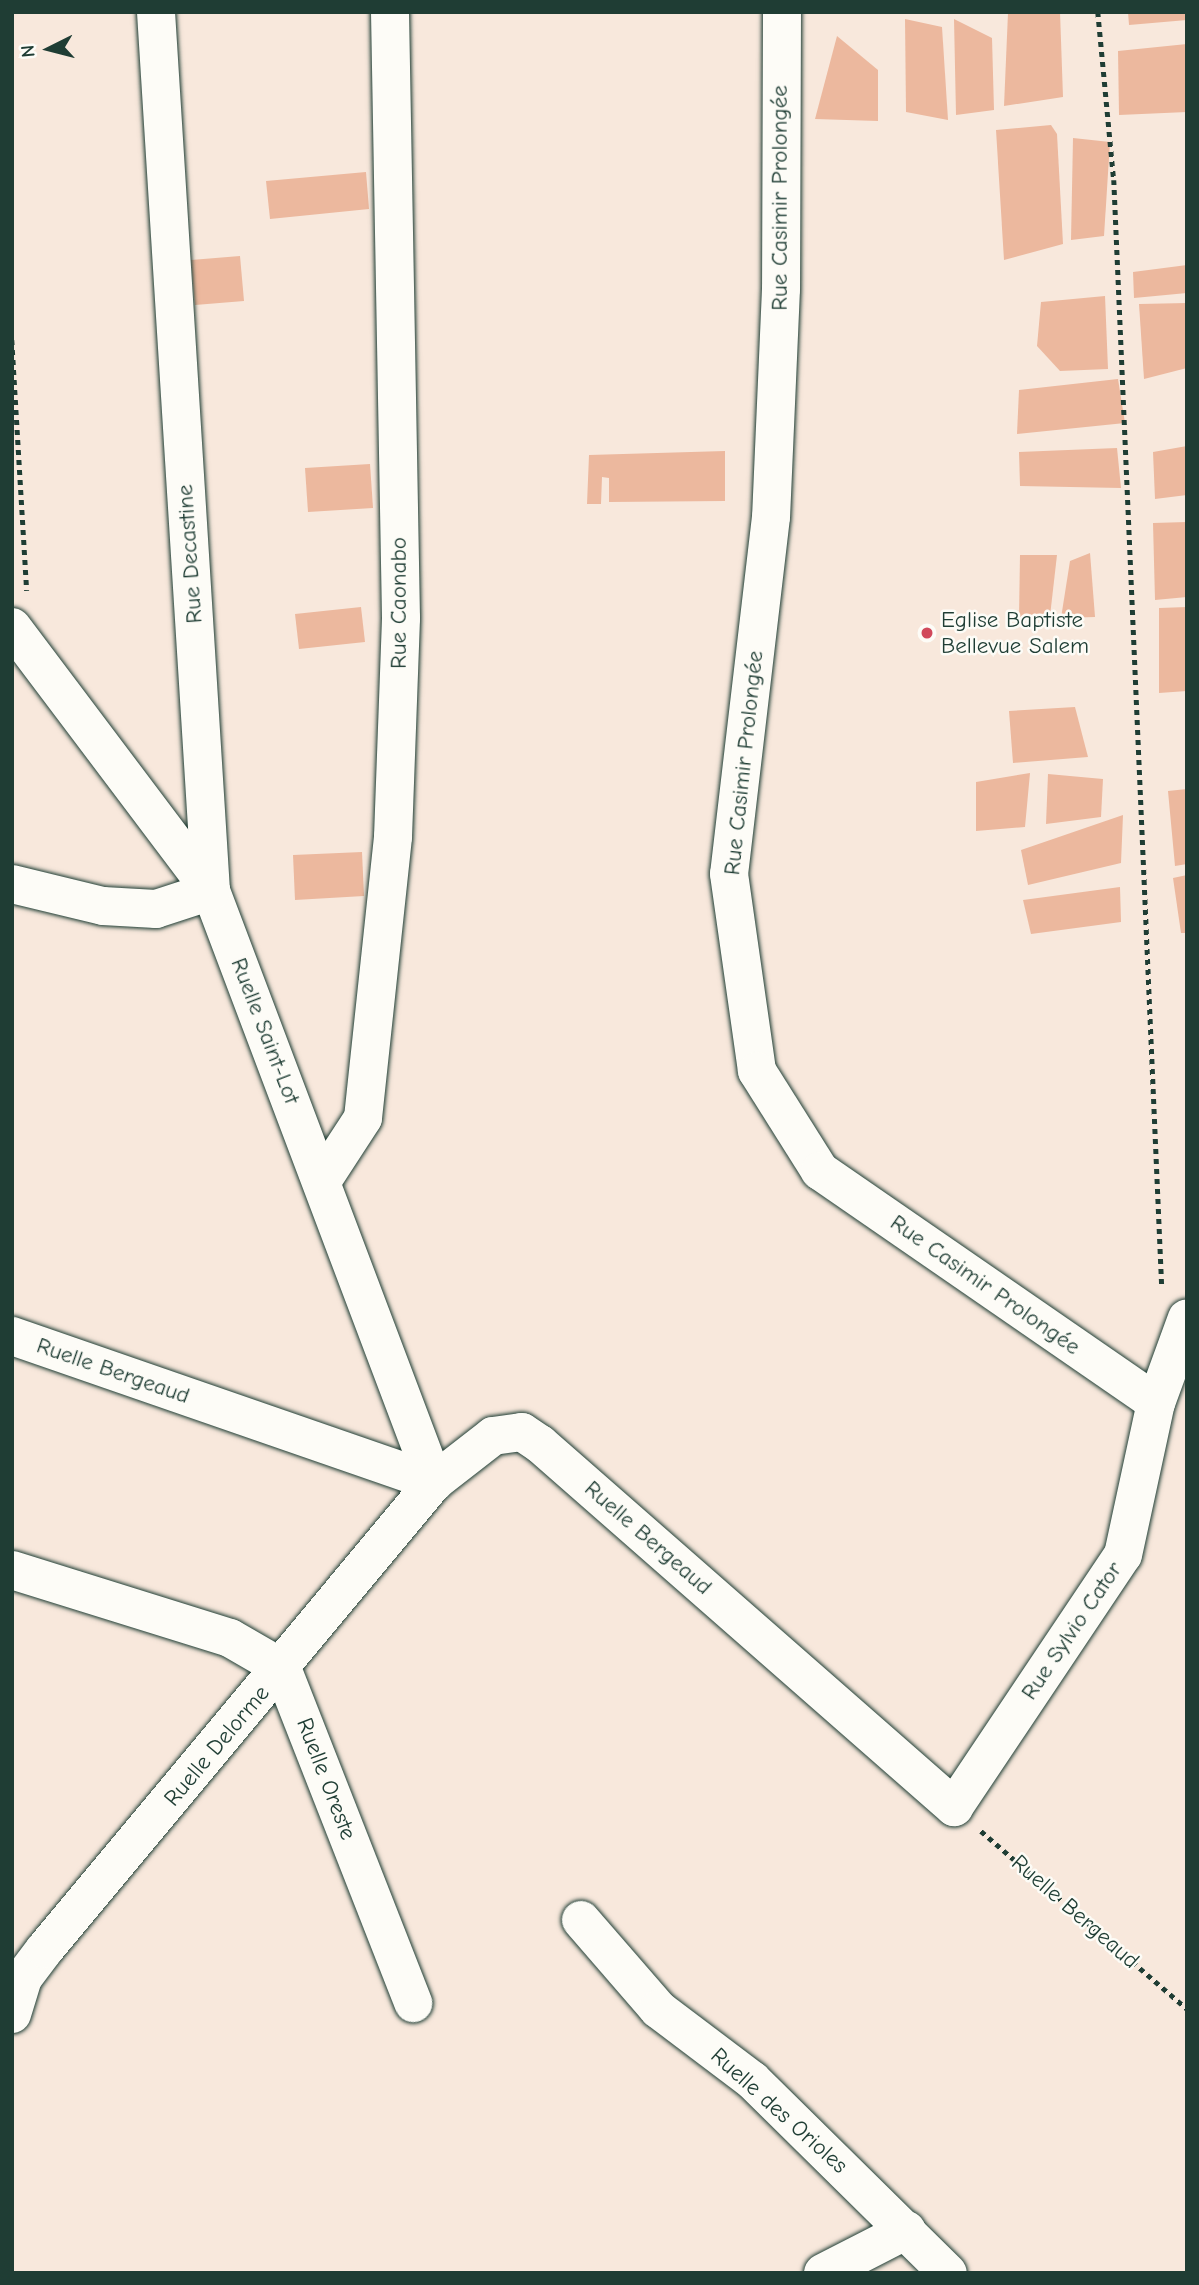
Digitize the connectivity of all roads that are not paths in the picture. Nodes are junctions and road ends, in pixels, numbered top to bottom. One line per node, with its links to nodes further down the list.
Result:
1 (156, 12): 6 (street, Rue Decastine)
2 (390, 12): 7 (street, Rue Caonabo)
3 (782, 12): 10 (street, Rue Casimir Prolongée)
4 (23, 640): 6 (street, Ruelle Saint-Lot)
5 (12, 884): 6 (street)
6 (211, 891): 7 (street, Ruelle Saint-Lot)
7 (322, 1181): 11 (street, Ruelle Saint-Lot)
8 (1174, 1305): 10 (street, Rue Sylvio Cator)
9 (12, 1336): 11 (street, Ruelle Bergeaud)
10 (1156, 1403): 14 (street, Rue Sylvio Cator)
11 (434, 1482): 13 (street, Ruelle Delorme); 14 (street, Ruelle Bergeaud)
12 (12, 1570): 13 (street)
13 (282, 1668): 16 (street, Ruelle Oreste); 17 (street, Ruelle Delorme)
14 (954, 1807)
15 (581, 1920): 18 (street, Ruelle des Orioles)
16 (413, 2003)
17 (12, 2014)
18 (907, 2231): 19 (street); 20 (street, Ruelle des Orioles)
19 (823, 2273)
20 (948, 2273)

